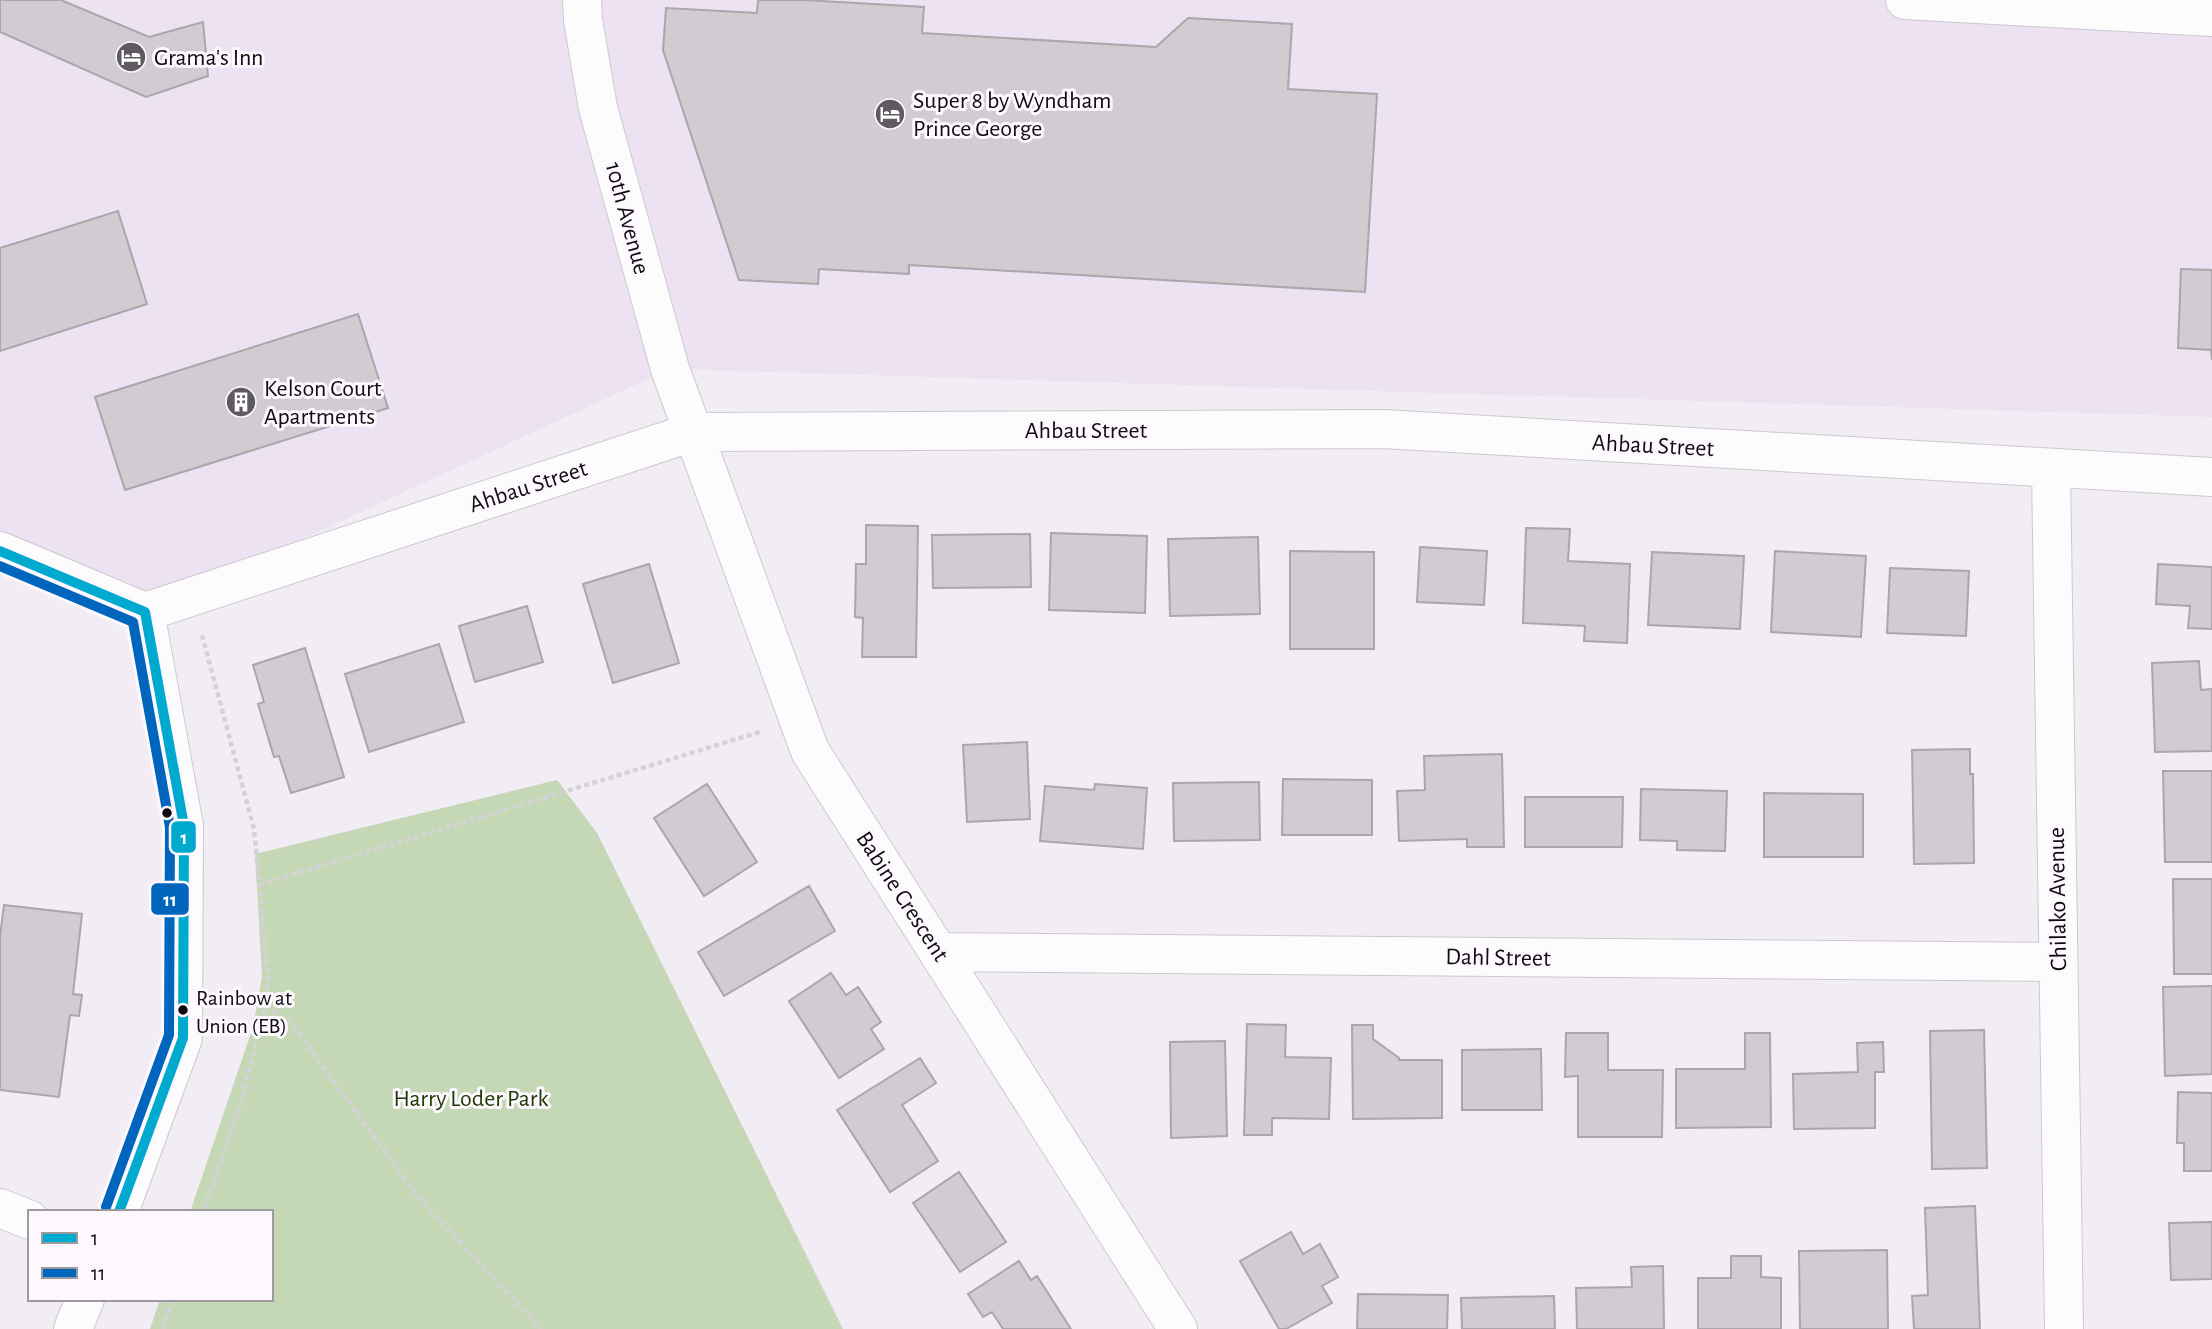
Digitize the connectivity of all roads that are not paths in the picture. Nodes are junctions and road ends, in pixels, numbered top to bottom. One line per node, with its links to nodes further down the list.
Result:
1 (582, 0): 5 (street, 10th Avenue)
2 (1905, 0): 3 (street)
3 (2025, 3): 4 (street)
4 (2212, 17)
5 (693, 432): 6 (street, Ahbau Street); 9 (street, Ahbau Street); 10 (street, Babine Crescent)
6 (2051, 469): 7 (street, Ahbau Street); 11 (street, Chilako Avenue)
7 (2212, 477)
8 (0, 551): 9 (street)
9 (145, 612): 13 (street)
10 (938, 952): 11 (street, Dahl Street); 17 (street, Babine Crescent)
11 (2058, 962): 18 (street, Chilako Avenue)
12 (0, 1208): 14 (street)
13 (120, 1210)
14 (28, 1219)
15 (84, 1301): 16 (street)
16 (73, 1329)
17 (1178, 1329)
18 (2064, 1329)

